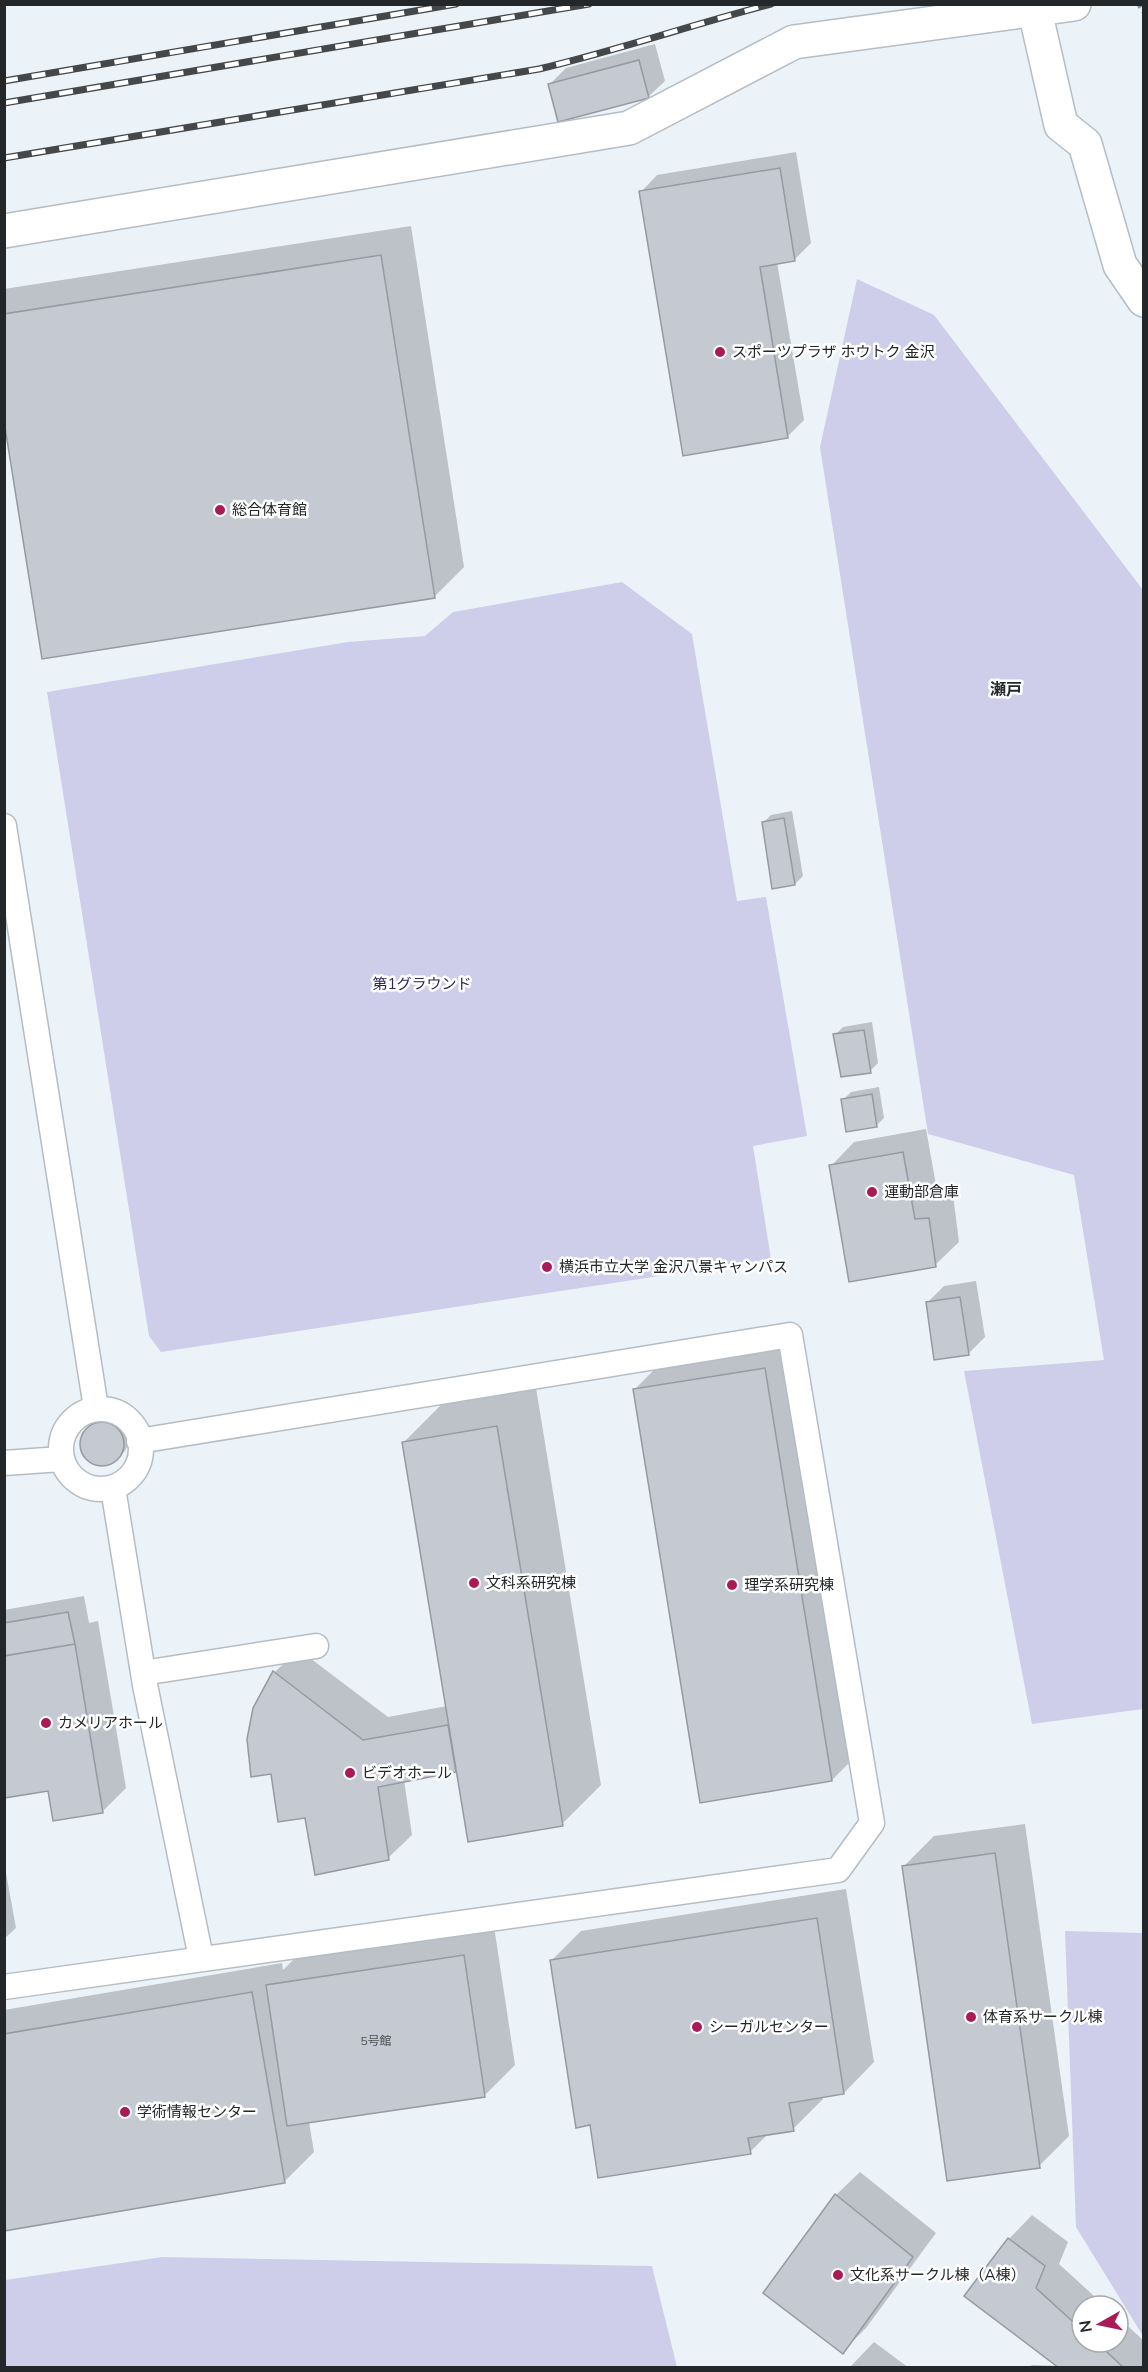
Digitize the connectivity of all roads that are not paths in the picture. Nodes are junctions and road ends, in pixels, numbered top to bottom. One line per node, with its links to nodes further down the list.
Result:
1 (1074, 4): 2 (street)
2 (1035, 11): 3 (street); 4 (street)
3 (4, 231)
4 (1143, 300)
5 (4, 826): 6 (lane)
6 (8, 870): 7 (lane)
7 (96, 1408): 8 (lane); 9 (lane)
8 (139, 1441): 11 (lane); 14 (lane)
9 (61, 1458): 10 (lane); 11 (lane)
10 (4, 1462)
11 (113, 1488): 13 (lane)
12 (316, 1646): 13 (lane)
13 (143, 1673): 14 (lane)
14 (201, 1958): 15 (lane)
15 (4, 1987)

